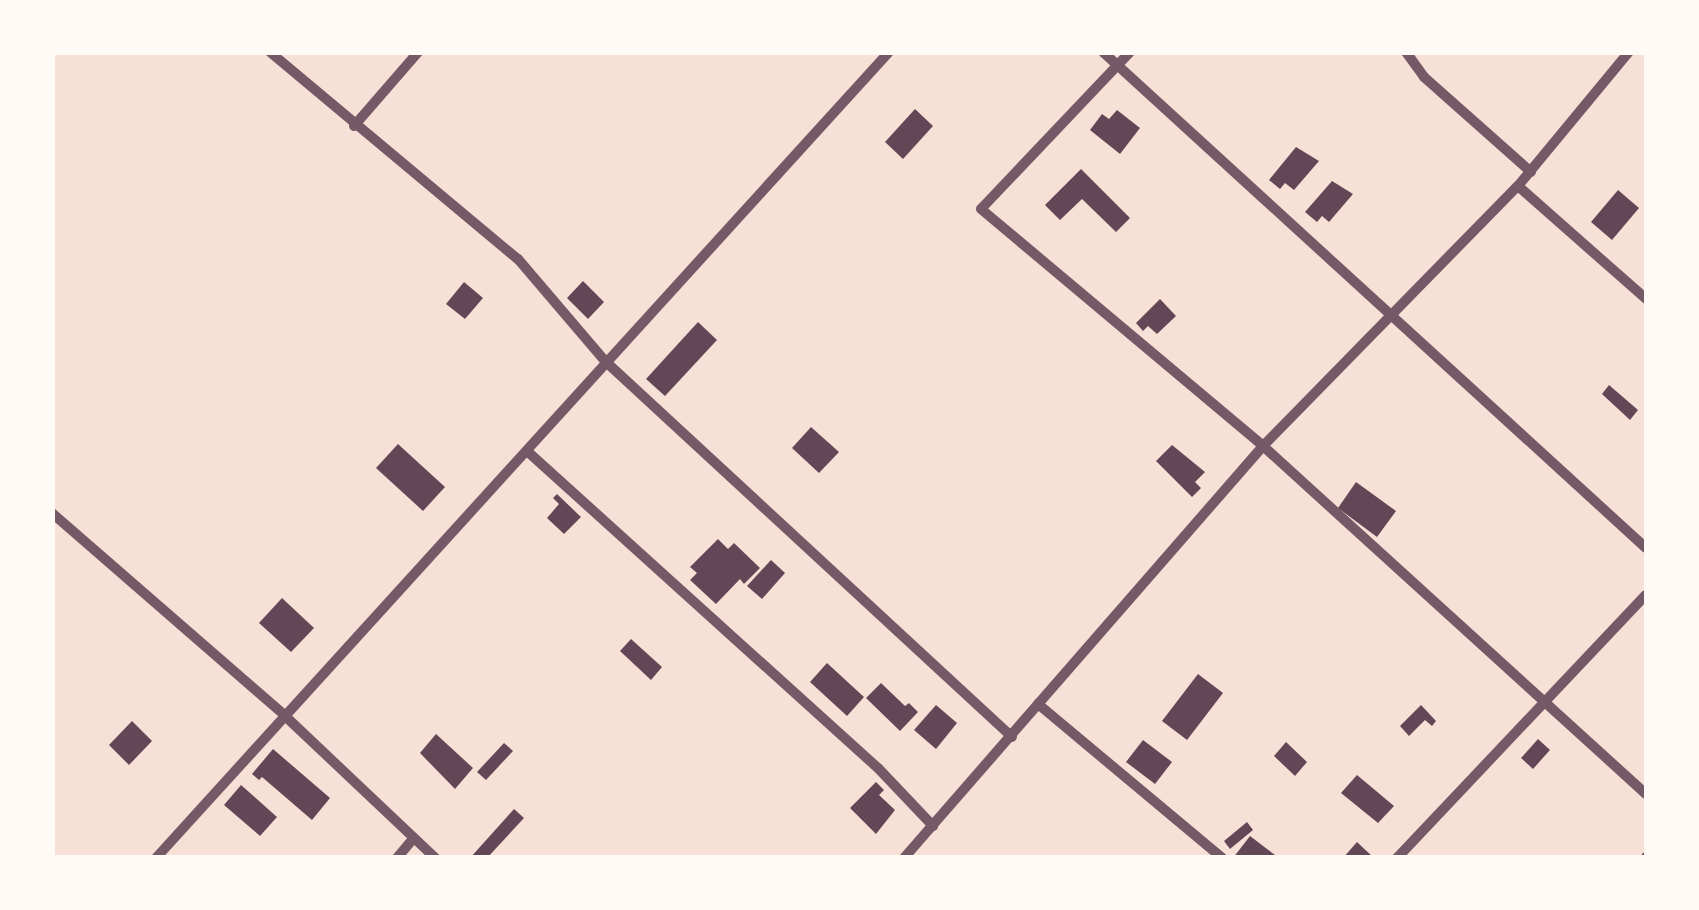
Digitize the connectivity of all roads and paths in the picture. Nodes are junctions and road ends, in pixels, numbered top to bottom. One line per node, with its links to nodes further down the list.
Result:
1 (270, 52): 9 (street)
2 (418, 52): 9 (street)
3 (889, 52): 14 (street)
4 (1103, 52): 8 (street)
5 (1130, 52): 8 (street)
6 (1406, 52): 10 (street)
7 (1629, 52): 10 (street)
8 (1118, 65): 13 (street); 15 (street)
9 (354, 126): 14 (street)
10 (1531, 172): 11 (street)
11 (1518, 186): 12 (street); 13 (street)
12 (1646, 300)
13 (1395, 314): 15 (street); 18 (street)
14 (605, 361): 16 (street); 23 (street)
15 (1263, 446): 20 (street); 21 (street)
16 (526, 451): 22 (street); 25 (street)
17 (52, 513): 22 (street)
18 (1646, 548)
19 (1646, 595): 20 (street)
20 (1548, 700): 24 (street); 32 (street)
21 (1038, 704): 23 (street); 31 (street)
22 (284, 715): 26 (street); 27 (street)
23 (1012, 738): 25 (street)
24 (1646, 794)
25 (933, 826): 30 (street)
26 (414, 838): 28 (street); 29 (street)
27 (156, 858)
28 (397, 858)
29 (435, 858)
30 (904, 858)
31 (1222, 858)
32 (1397, 858)

